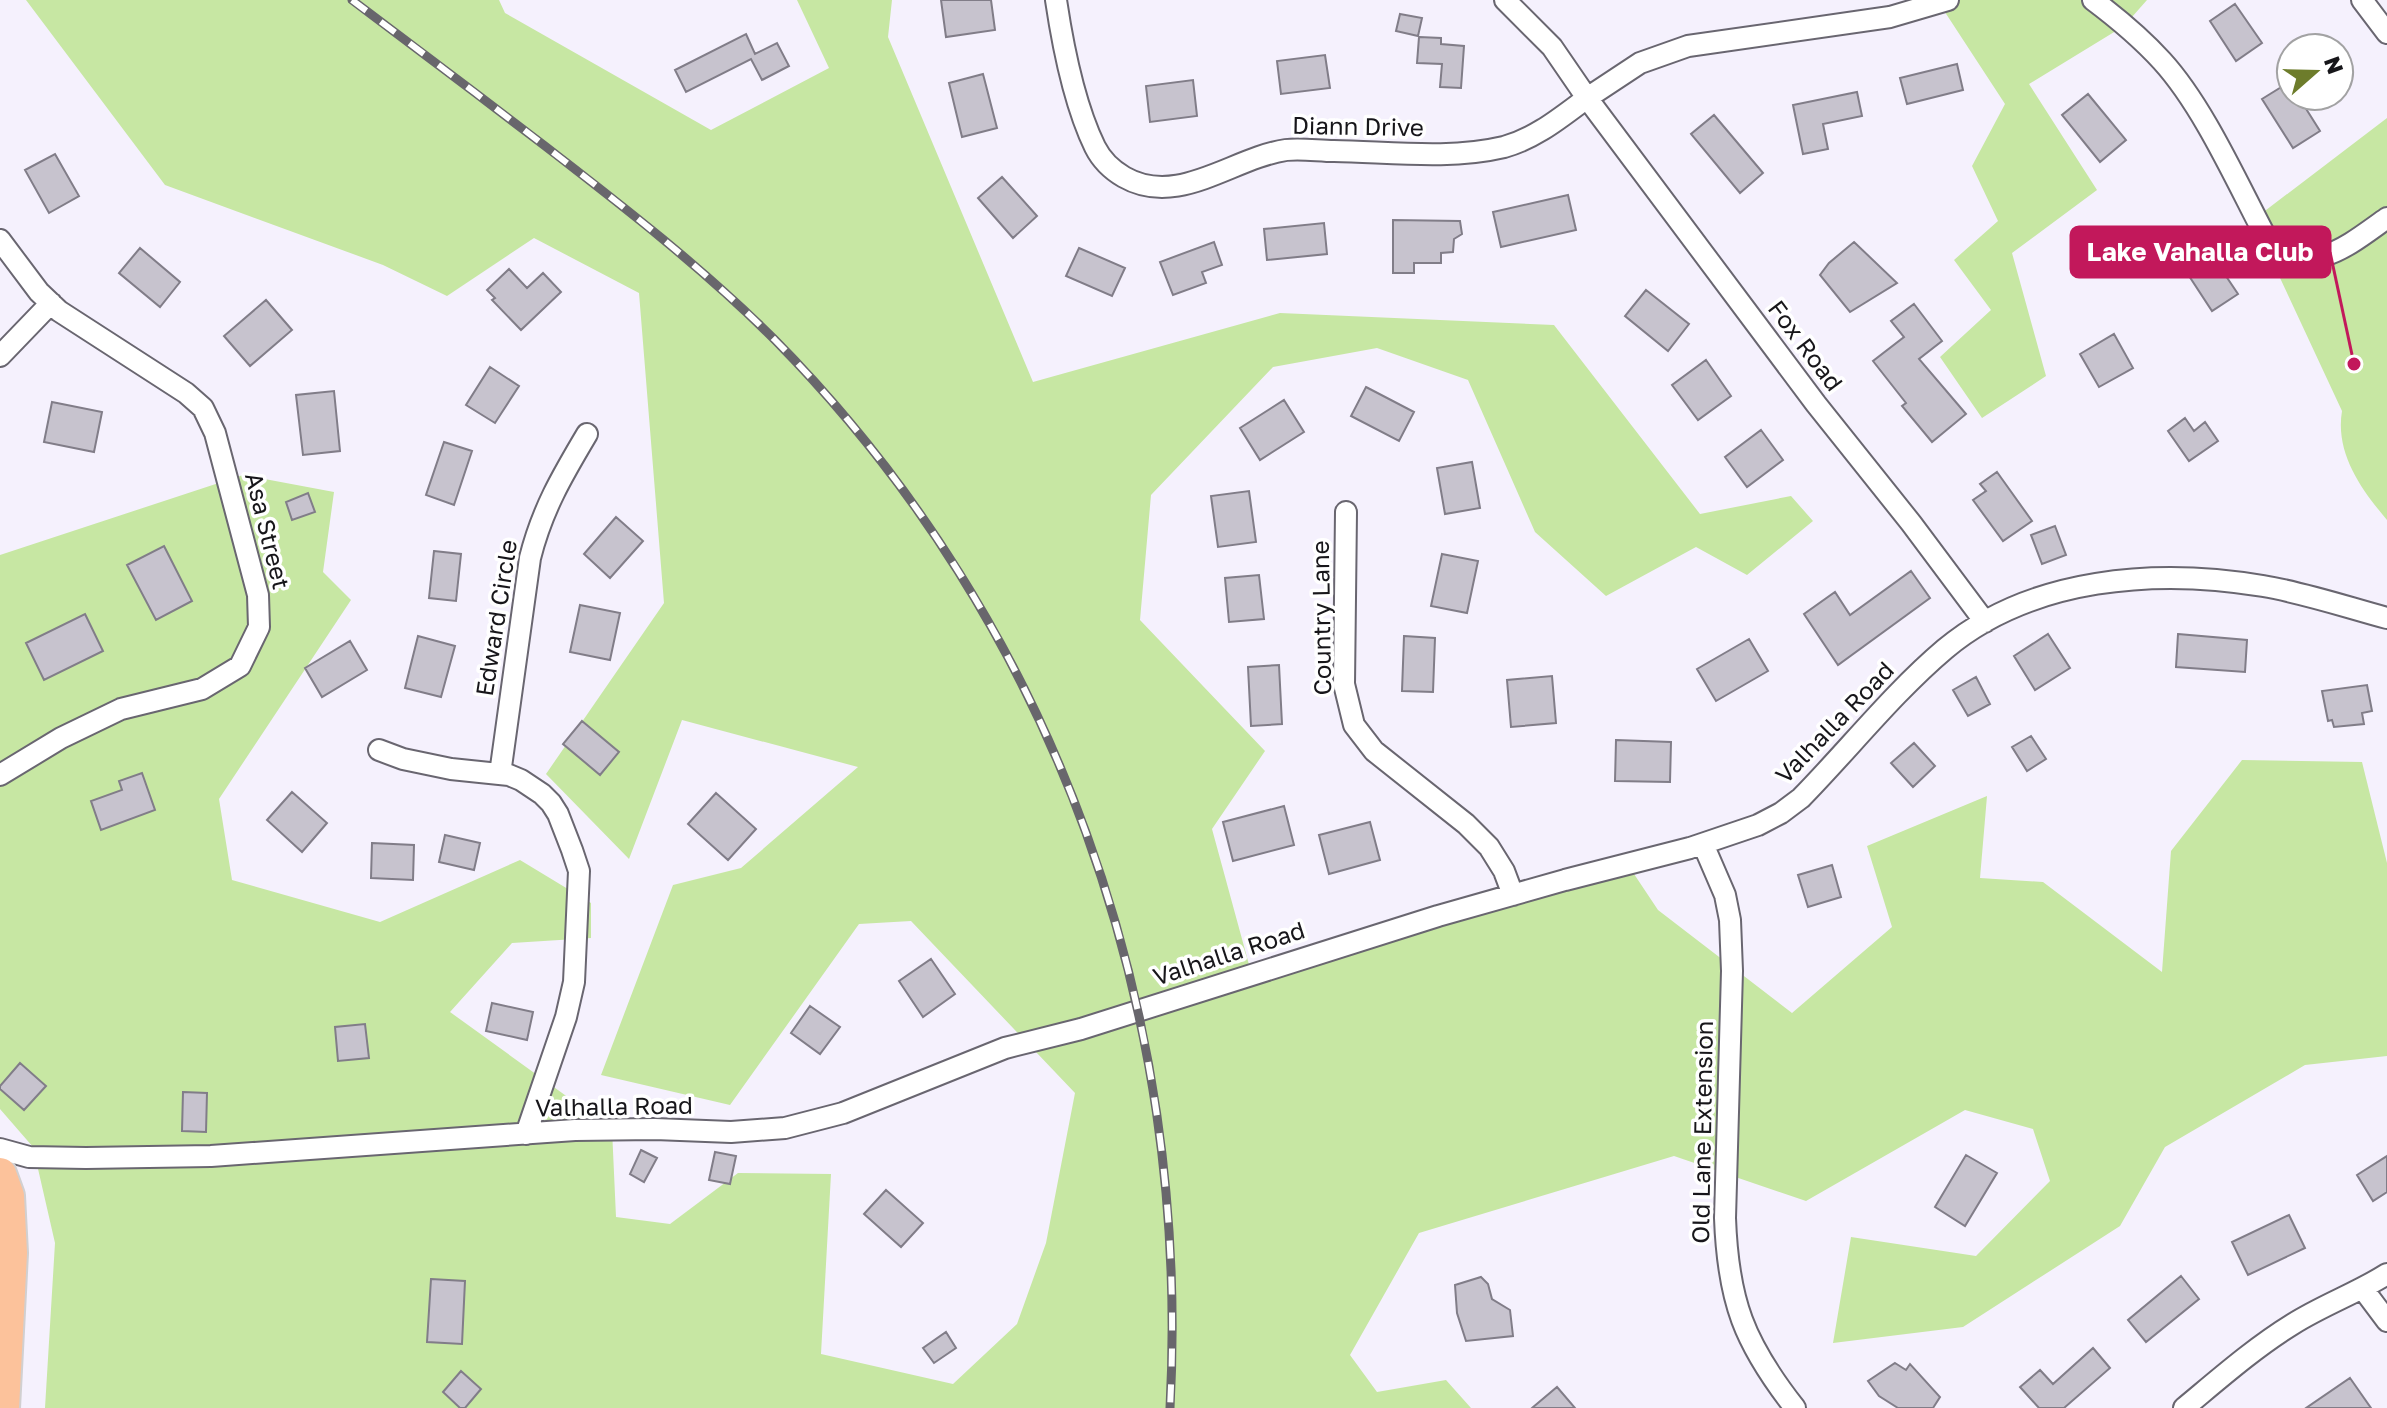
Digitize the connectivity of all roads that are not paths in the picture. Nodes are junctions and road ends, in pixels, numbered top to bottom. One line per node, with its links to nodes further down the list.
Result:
1 (1056, 0): 7 (street, Diann Drive)
2 (1505, 0): 7 (street)
3 (1948, 0): 7 (street, Diann Drive)
4 (2093, 0): 8 (street)
5 (2362, 0): 6 (street)
6 (2387, 33)
7 (1587, 98): 15 (street, Fox Road)
8 (2387, 218)
9 (0, 240): 10 (street, Asa Street)
10 (51, 303): 11 (street); 18 (street, Asa Street)
11 (0, 356)
12 (587, 434): 17 (street, Edward Circle)
13 (1346, 512): 20 (street, Country Lane)
14 (2387, 618): 15 (street, Valhalla Road)
15 (1985, 622): 19 (street, Valhalla Road)
16 (379, 750): 17 (street)
17 (500, 774): 21 (street)
18 (0, 775)
19 (1703, 844): 20 (street, Valhalla Road); 28 (street, Old Lane Extension)
20 (1513, 895): 21 (street, Valhalla Road)
21 (526, 1134): 22 (street, Valhalla Road)
22 (0, 1149)
23 (0, 1174): 27 (main road)
24 (2387, 1274): 25 (street)
25 (2363, 1289): 26 (street); 29 (street)
26 (2387, 1321)
27 (3, 1408)
28 (1795, 1408)
29 (2184, 1408)

